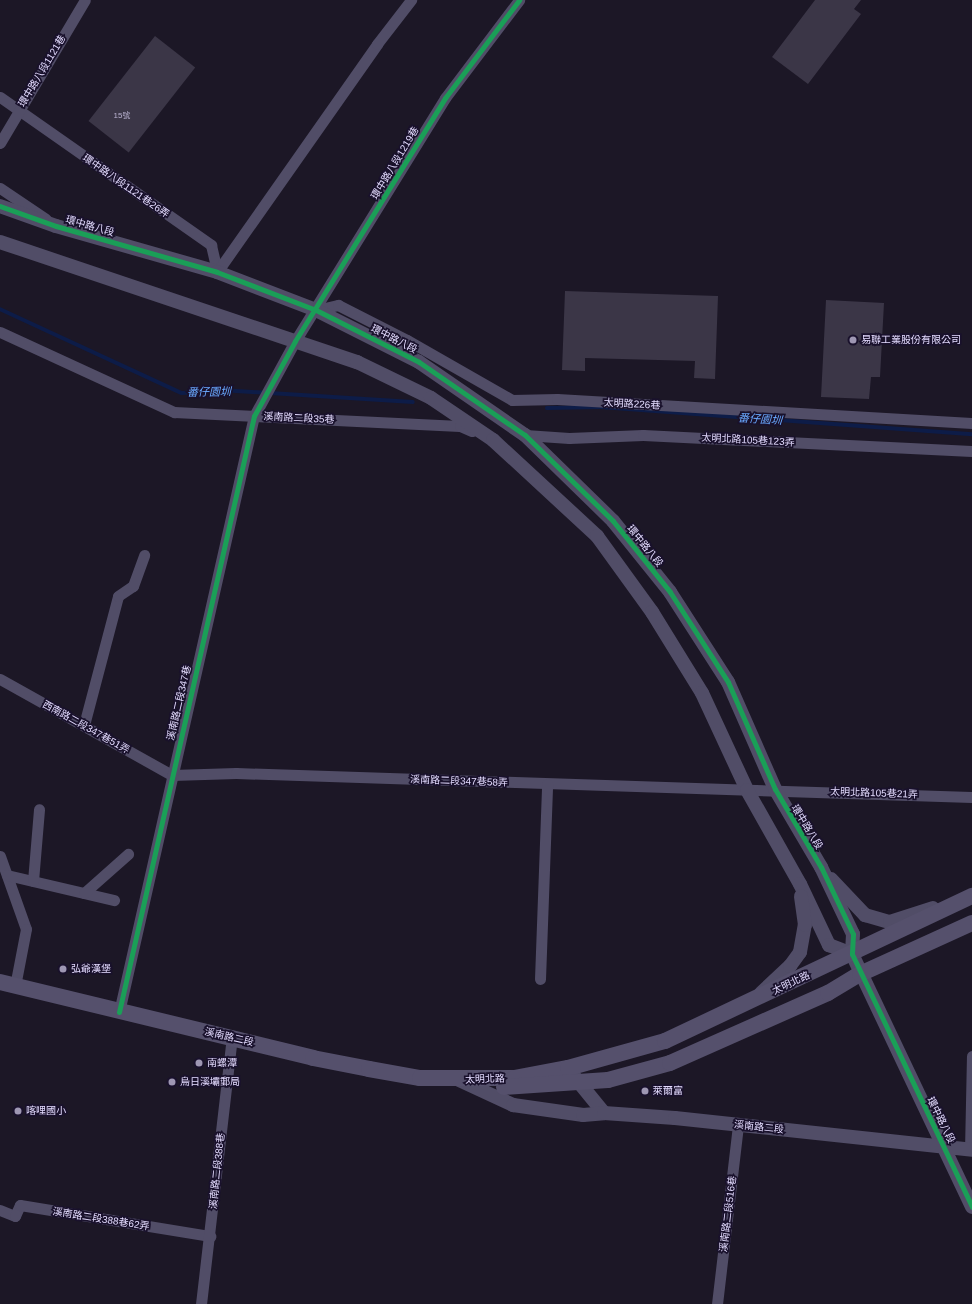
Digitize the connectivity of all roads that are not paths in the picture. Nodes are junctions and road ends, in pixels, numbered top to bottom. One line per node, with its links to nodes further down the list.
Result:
1 (84, 0): 5 (street, 環中路八段1121巷)
2 (411, 0): 11 (street)
3 (519, 0): 12 (street, 環中路八段1219巷)
4 (0, 97): 5 (street, 環中路八段1121巷26弄)
5 (18, 111): 6 (street, 環中路八段1121巷); 11 (street, 環中路八段1121巷26弄)
6 (0, 143)
7 (0, 188): 9 (street)
8 (0, 206): 9 (street, 環中路八段)
9 (56, 226): 11 (street, 環中路八段)
10 (0, 242): 14 (street)
11 (216, 272): 12 (street, 環中路八段)
12 (316, 310): 14 (street, 環中路八段1219巷); 17 (street, 太明路226巷); 18 (street, 環中路八段)
13 (0, 332): 16 (street, 溪南路二段35巷)
14 (295, 341): 15 (street, 環中路八段1219巷); 19 (street)
15 (269, 389): 16 (street, 溪南路二段347巷)
16 (254, 416): 19 (street, 溪南路二段35巷); 24 (street, 溪南路二段347巷)
17 (972, 424)
18 (525, 436): 20 (street, 太明北路105巷123弄); 26 (street, 環中路八段)
19 (493, 440): 27 (street)
20 (972, 451)
21 (144, 555): 23 (street)
22 (0, 679): 23 (street, 西南路二段347巷51弄)
23 (84, 725): 24 (street, 西南路二段347巷51弄)
24 (172, 775): 25 (street, 溪南路二段347巷58弄); 45 (street, 溪南路二段347巷)
25 (547, 784): 27 (street, 溪南路二段347巷58弄); 42 (street)
26 (775, 789): 27 (street, 太明北路105巷21弄); 28 (street, 太明北路105巷21弄); 32 (street, 環中路八段)
27 (747, 790): 35 (street)
28 (972, 797)
29 (39, 809): 34 (street)
30 (128, 854): 36 (street)
31 (0, 856): 33 (street)
32 (821, 868): 37 (street, 環中路八段); 40 (street, 環中路八段)
33 (7, 875): 34 (street); 43 (street)
34 (33, 881): 36 (street)
35 (800, 884): 40 (street); 44 (street)
36 (84, 893): 38 (street)
37 (972, 896): 40 (main road, 太明北路)
38 (114, 900)
39 (972, 923): 41 (main road, 太明北路)
40 (852, 954): 41 (street, 環中路八段); 44 (main road, 太明北路)
41 (860, 974): 50 (main road, 太明北路); 53 (street, 環中路八段)
42 (540, 979)
43 (7, 984): 45 (main road, 溪南路二段)
44 (754, 1001): 48 (main road, 太明北路)
45 (119, 1012): 46 (main road, 溪南路二段)
46 (232, 1037): 49 (main road, 溪南路二段); 57 (street, 溪南路二段388巷)
47 (972, 1056): 54 (street)
48 (568, 1068): 49 (main road, 太明北路); 50 (street)
49 (459, 1080): 50 (main road, 太明北路); 51 (street, 溪南路二段)
50 (579, 1083): 51 (street)
51 (604, 1113): 52 (street, 溪南路二段)
52 (738, 1124): 53 (street, 溪南路二段); 59 (street, 溪南路二段516巷)
53 (944, 1147): 54 (street, 溪南路二段); 55 (street, 環中路八段)
54 (971, 1150)
55 (972, 1207)
56 (0, 1210): 57 (street, 溪南路二段388巷62弄)
57 (210, 1236): 58 (street, 溪南路二段388巷)
58 (201, 1304)
59 (717, 1304)

